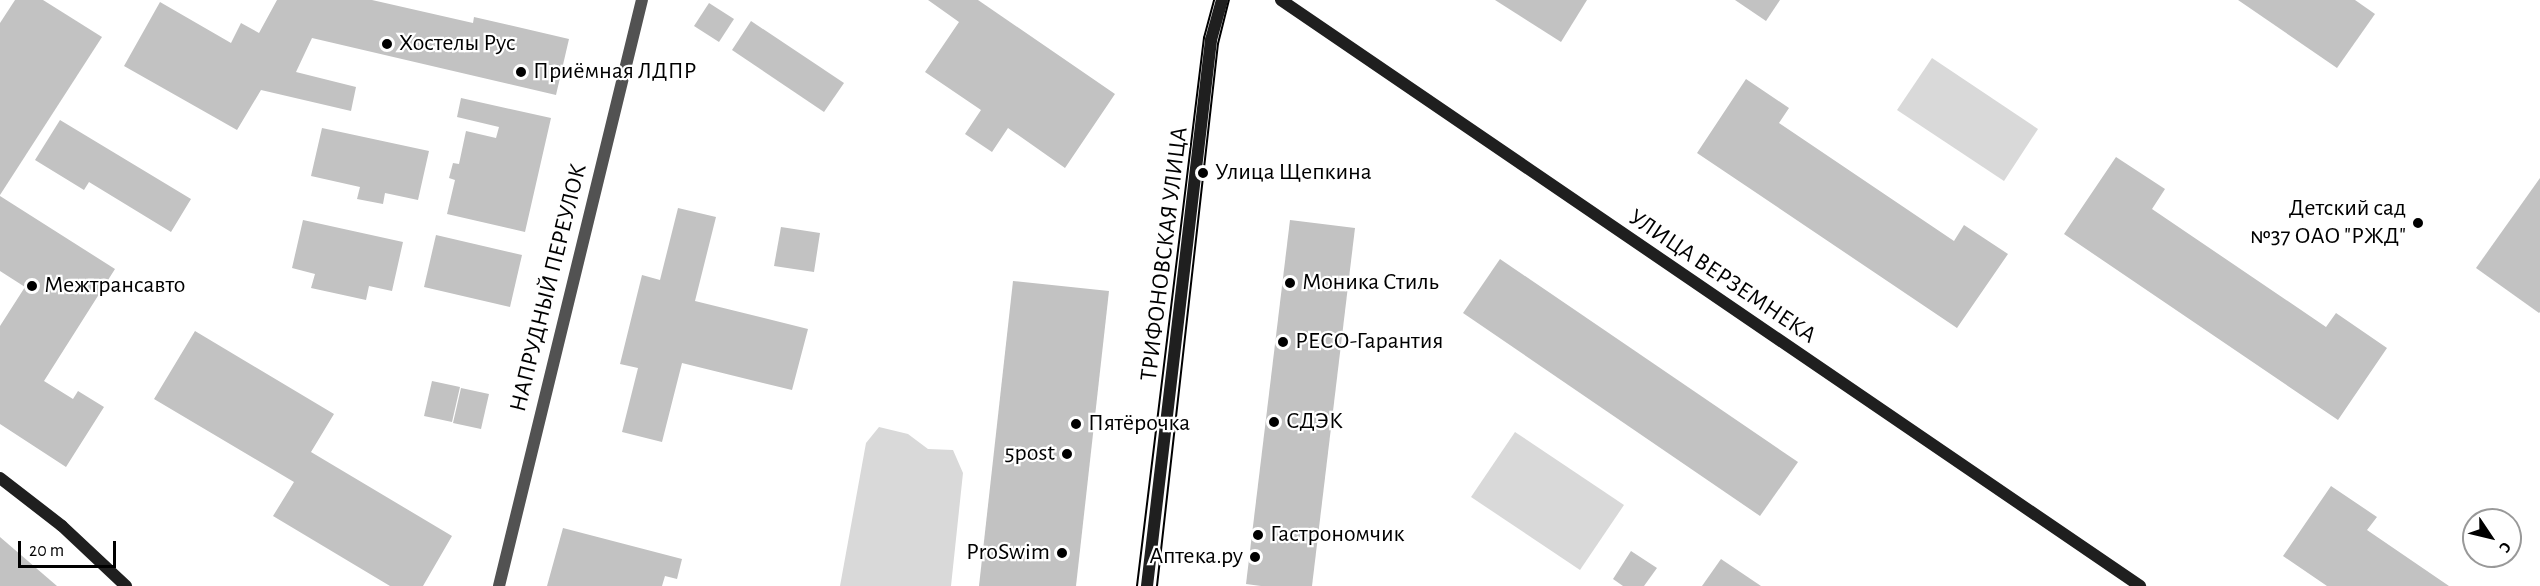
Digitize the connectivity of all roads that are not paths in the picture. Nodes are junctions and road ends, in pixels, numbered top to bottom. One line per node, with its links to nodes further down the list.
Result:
1 (642, 0): 6 (street, НАПРУДНЫЙ ПЕРЕУЛОК)
2 (1222, 0): 7 (street, ТРИФОНОВСКАЯ УЛИЦА)
3 (1281, 0): 8 (street, УЛИЦА ВЕРЗЕМНЕКА)
4 (0, 478): 5 (street)
5 (126, 586)
6 (499, 586)
7 (1147, 586)
8 (2140, 586)

